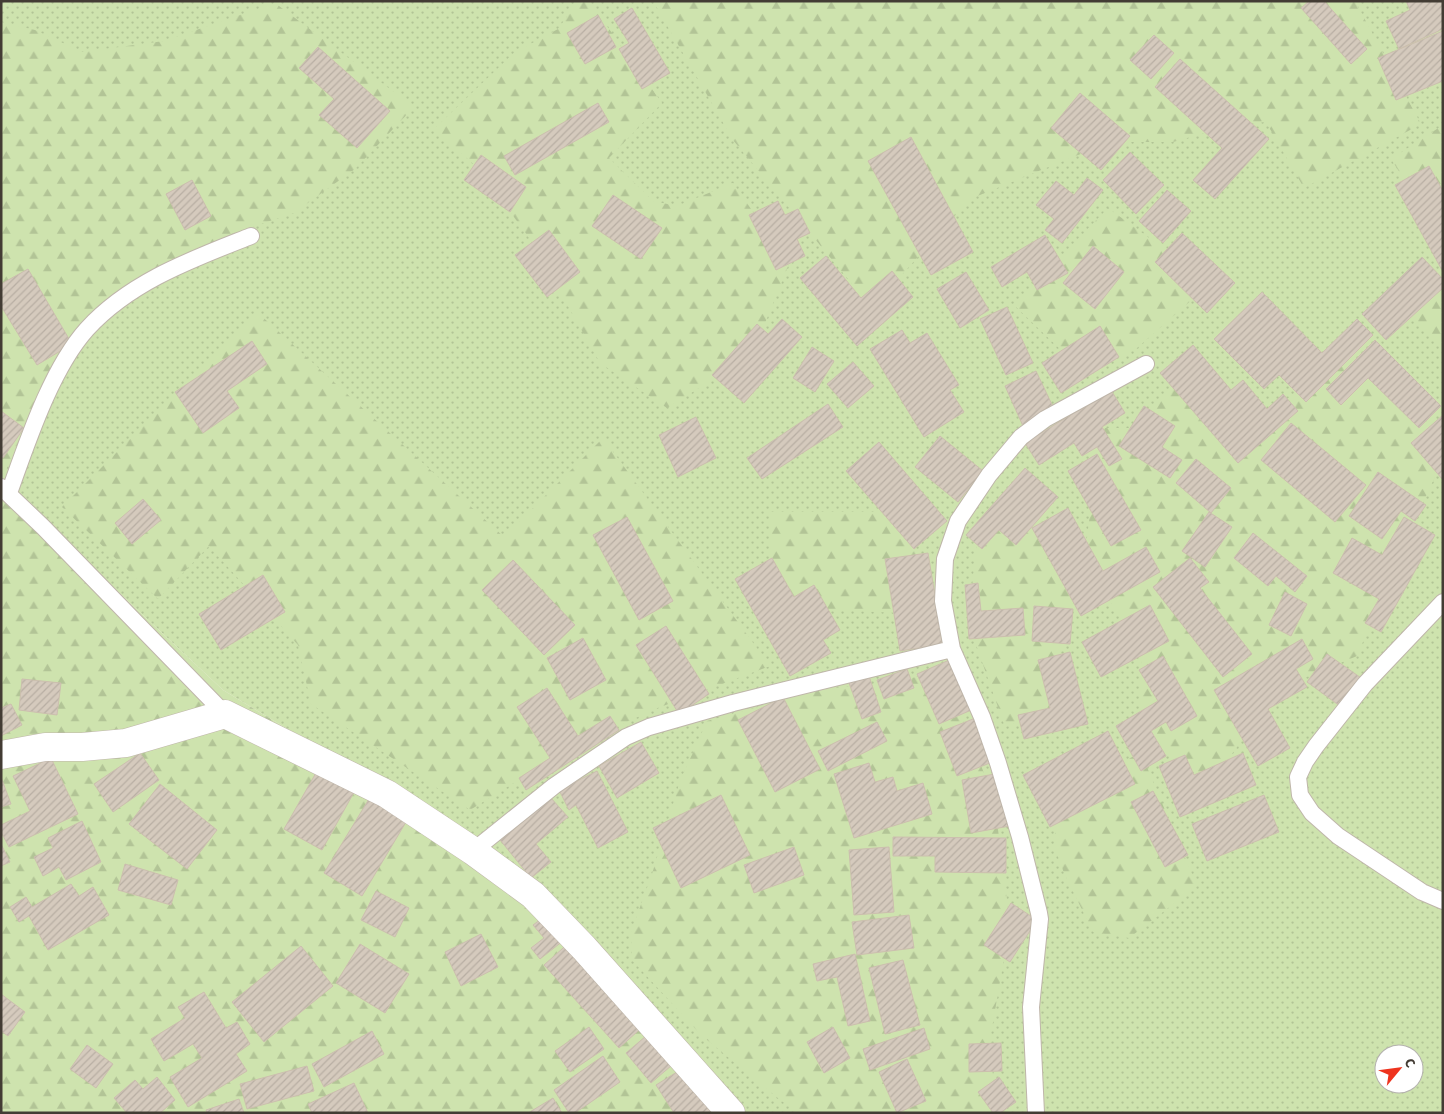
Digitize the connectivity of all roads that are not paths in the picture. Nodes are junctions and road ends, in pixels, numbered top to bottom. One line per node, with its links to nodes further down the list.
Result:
1 (251, 236): 3 (lane)
2 (1146, 364): 5 (lane)
3 (5, 490): 6 (lane)
4 (1443, 602): 9 (lane)
5 (952, 649): 8 (lane); 11 (lane)
6 (224, 714): 7 (street); 8 (street)
7 (1, 755)
8 (473, 851): 10 (street)
9 (1443, 902)
10 (730, 1112)
11 (1036, 1113)

